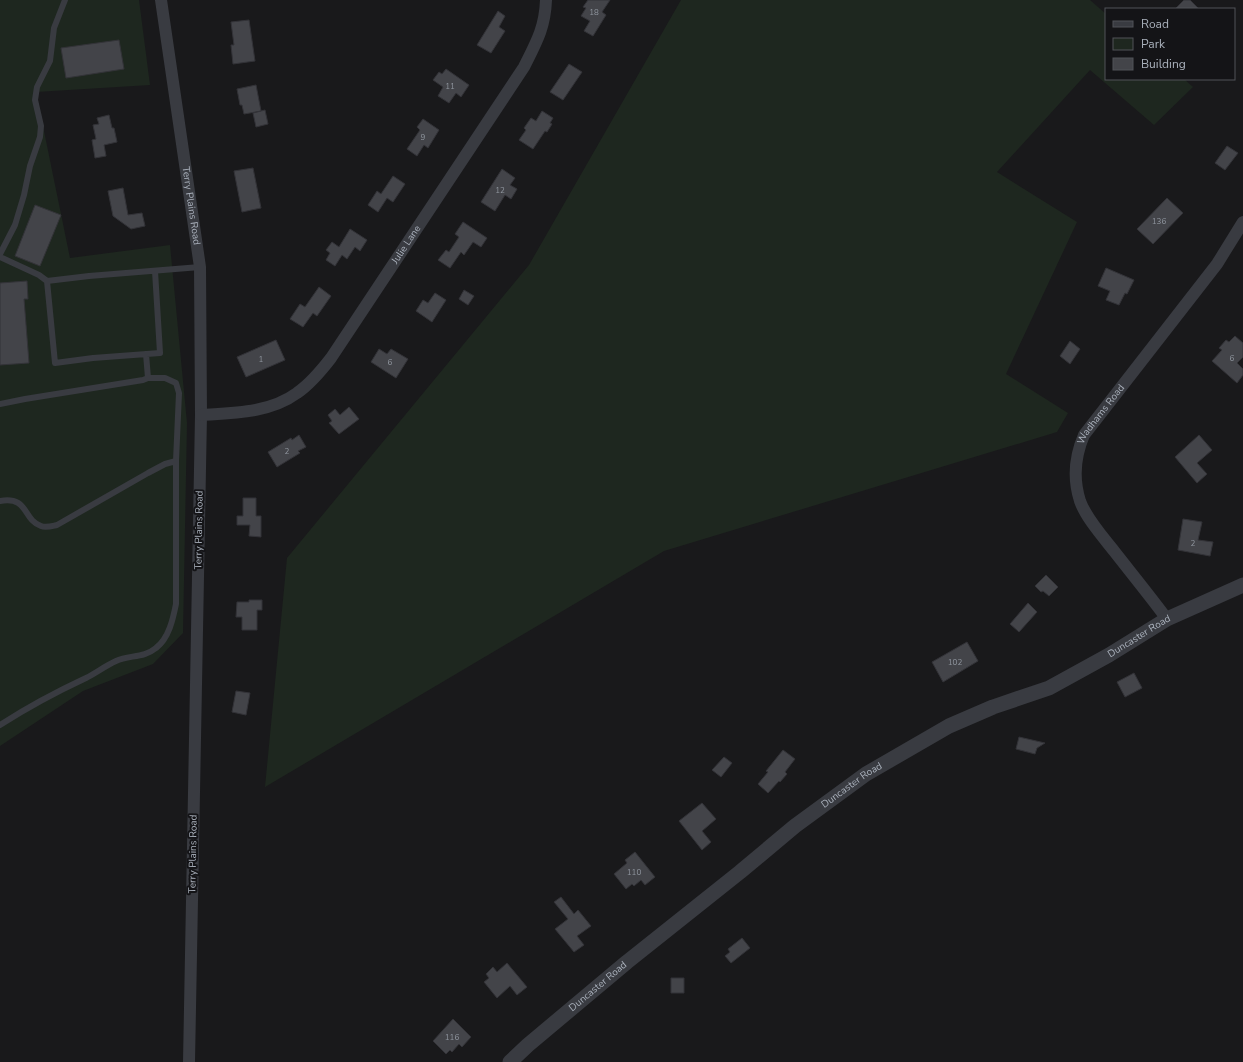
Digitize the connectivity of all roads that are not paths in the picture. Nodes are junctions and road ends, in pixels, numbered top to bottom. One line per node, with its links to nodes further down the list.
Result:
1 (65, 0): 5 (lane)
2 (161, 0): 6 (street, Terry Plains Road)
3 (546, 0): 12 (street, Julie Lane)
4 (1243, 222): 16 (street, Wadhams Road)
5 (0, 256): 8 (lane)
6 (200, 267): 7 (lane); 12 (street, Terry Plains Road)
7 (155, 271): 8 (lane); 9 (lane)
8 (47, 281): 9 (lane)
9 (146, 354): 10 (lane)
10 (148, 378): 11 (lane); 13 (lane)
11 (0, 404)
12 (201, 414): 18 (street, Terry Plains Road)
13 (176, 462): 14 (lane); 17 (lane)
14 (0, 501)
15 (1243, 585): 16 (street, Duncaster Road)
16 (1167, 618): 19 (street, Duncaster Road)
17 (0, 725)
18 (188, 1062)
19 (510, 1062)

